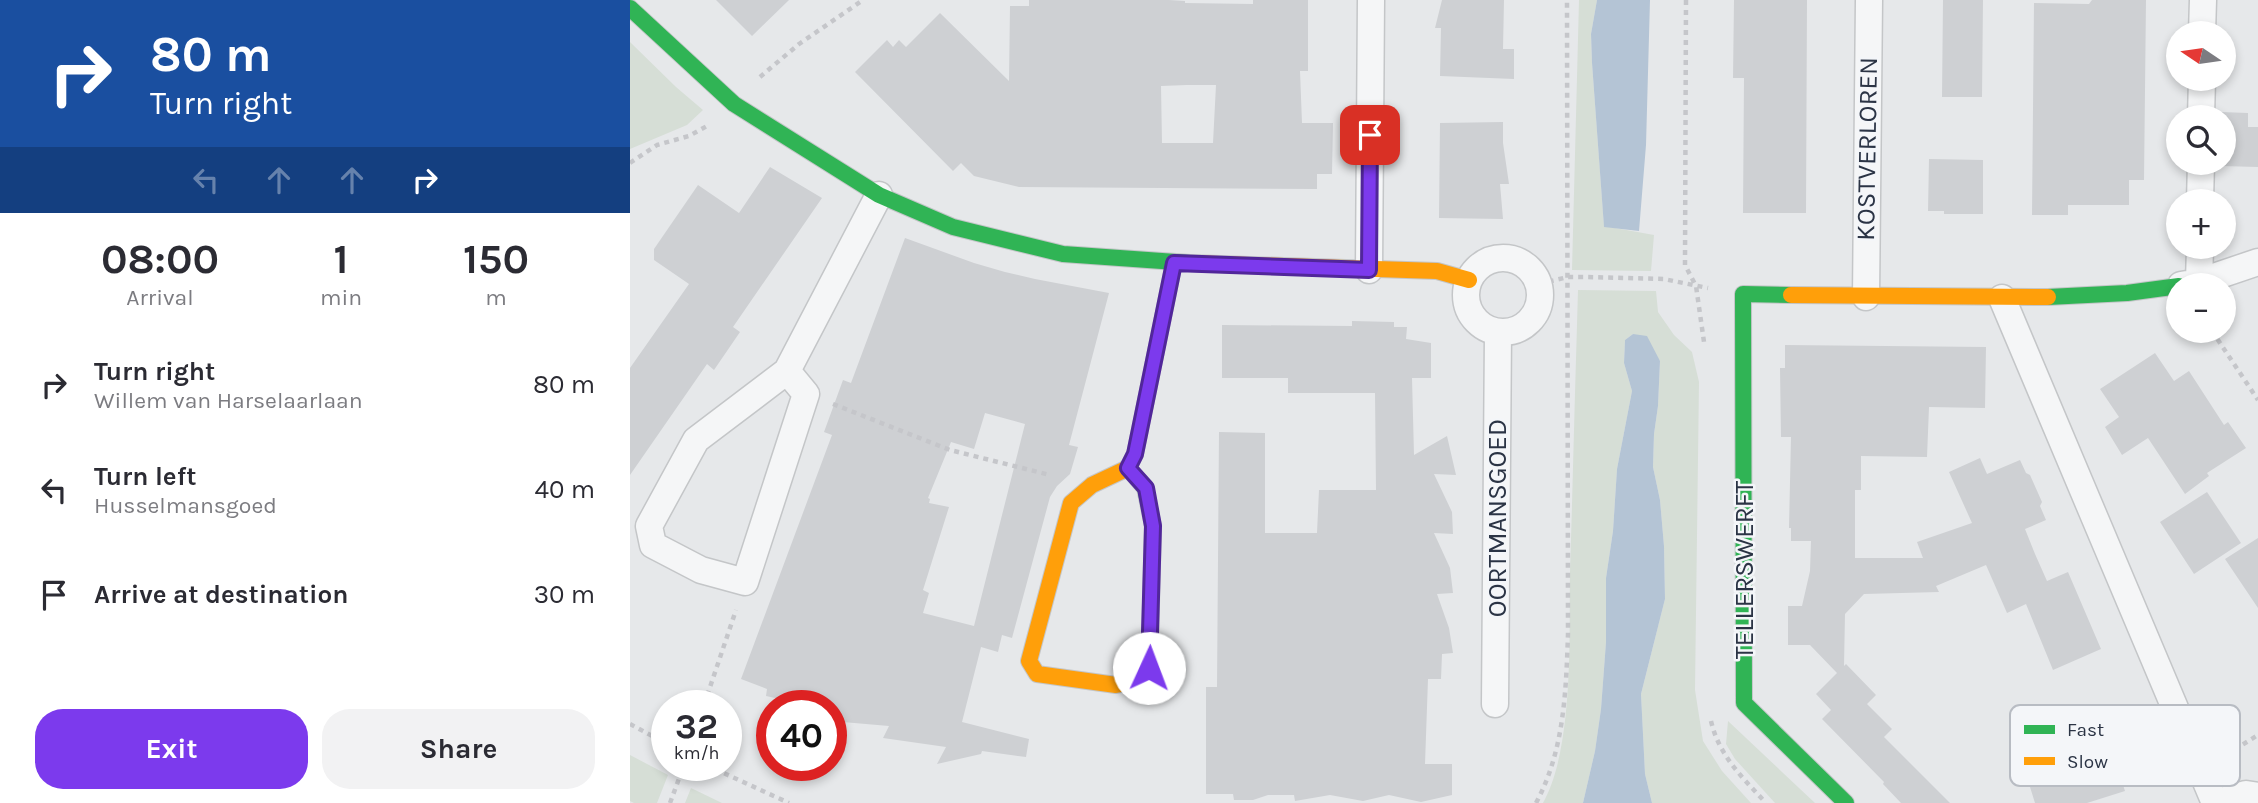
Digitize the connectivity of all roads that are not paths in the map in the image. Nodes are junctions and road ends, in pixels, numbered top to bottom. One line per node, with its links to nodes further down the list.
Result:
1 (1371, 0): 9 (street)
2 (1869, 0): 13 (street, KOSTVERLOREN)
3 (2203, 0): 5 (street)
4 (630, 8): 6 (street)
5 (2202, 21)
6 (879, 195): 8 (street); 16 (street)
7 (2258, 262): 10 (street)
8 (1174, 263): 9 (street); 17 (street)
9 (1369, 270): 11 (street)
10 (2222, 273)
11 (1469, 279): 15 (street); 15 (street)
12 (2166, 287): 14 (street)
13 (1866, 297): 14 (street); 22 (street, TELLERSWERFT)
14 (2003, 298): 19 (street)
15 (1498, 332): 18 (street, OORTMANSGOED)
16 (787, 371): 16 (street)
17 (1128, 468): 17 (street)
18 (1495, 704)
19 (2174, 705)
20 (2208, 786): 23 (street)
21 (2258, 796): 23 (street)
22 (1846, 803)
23 (2215, 803)

